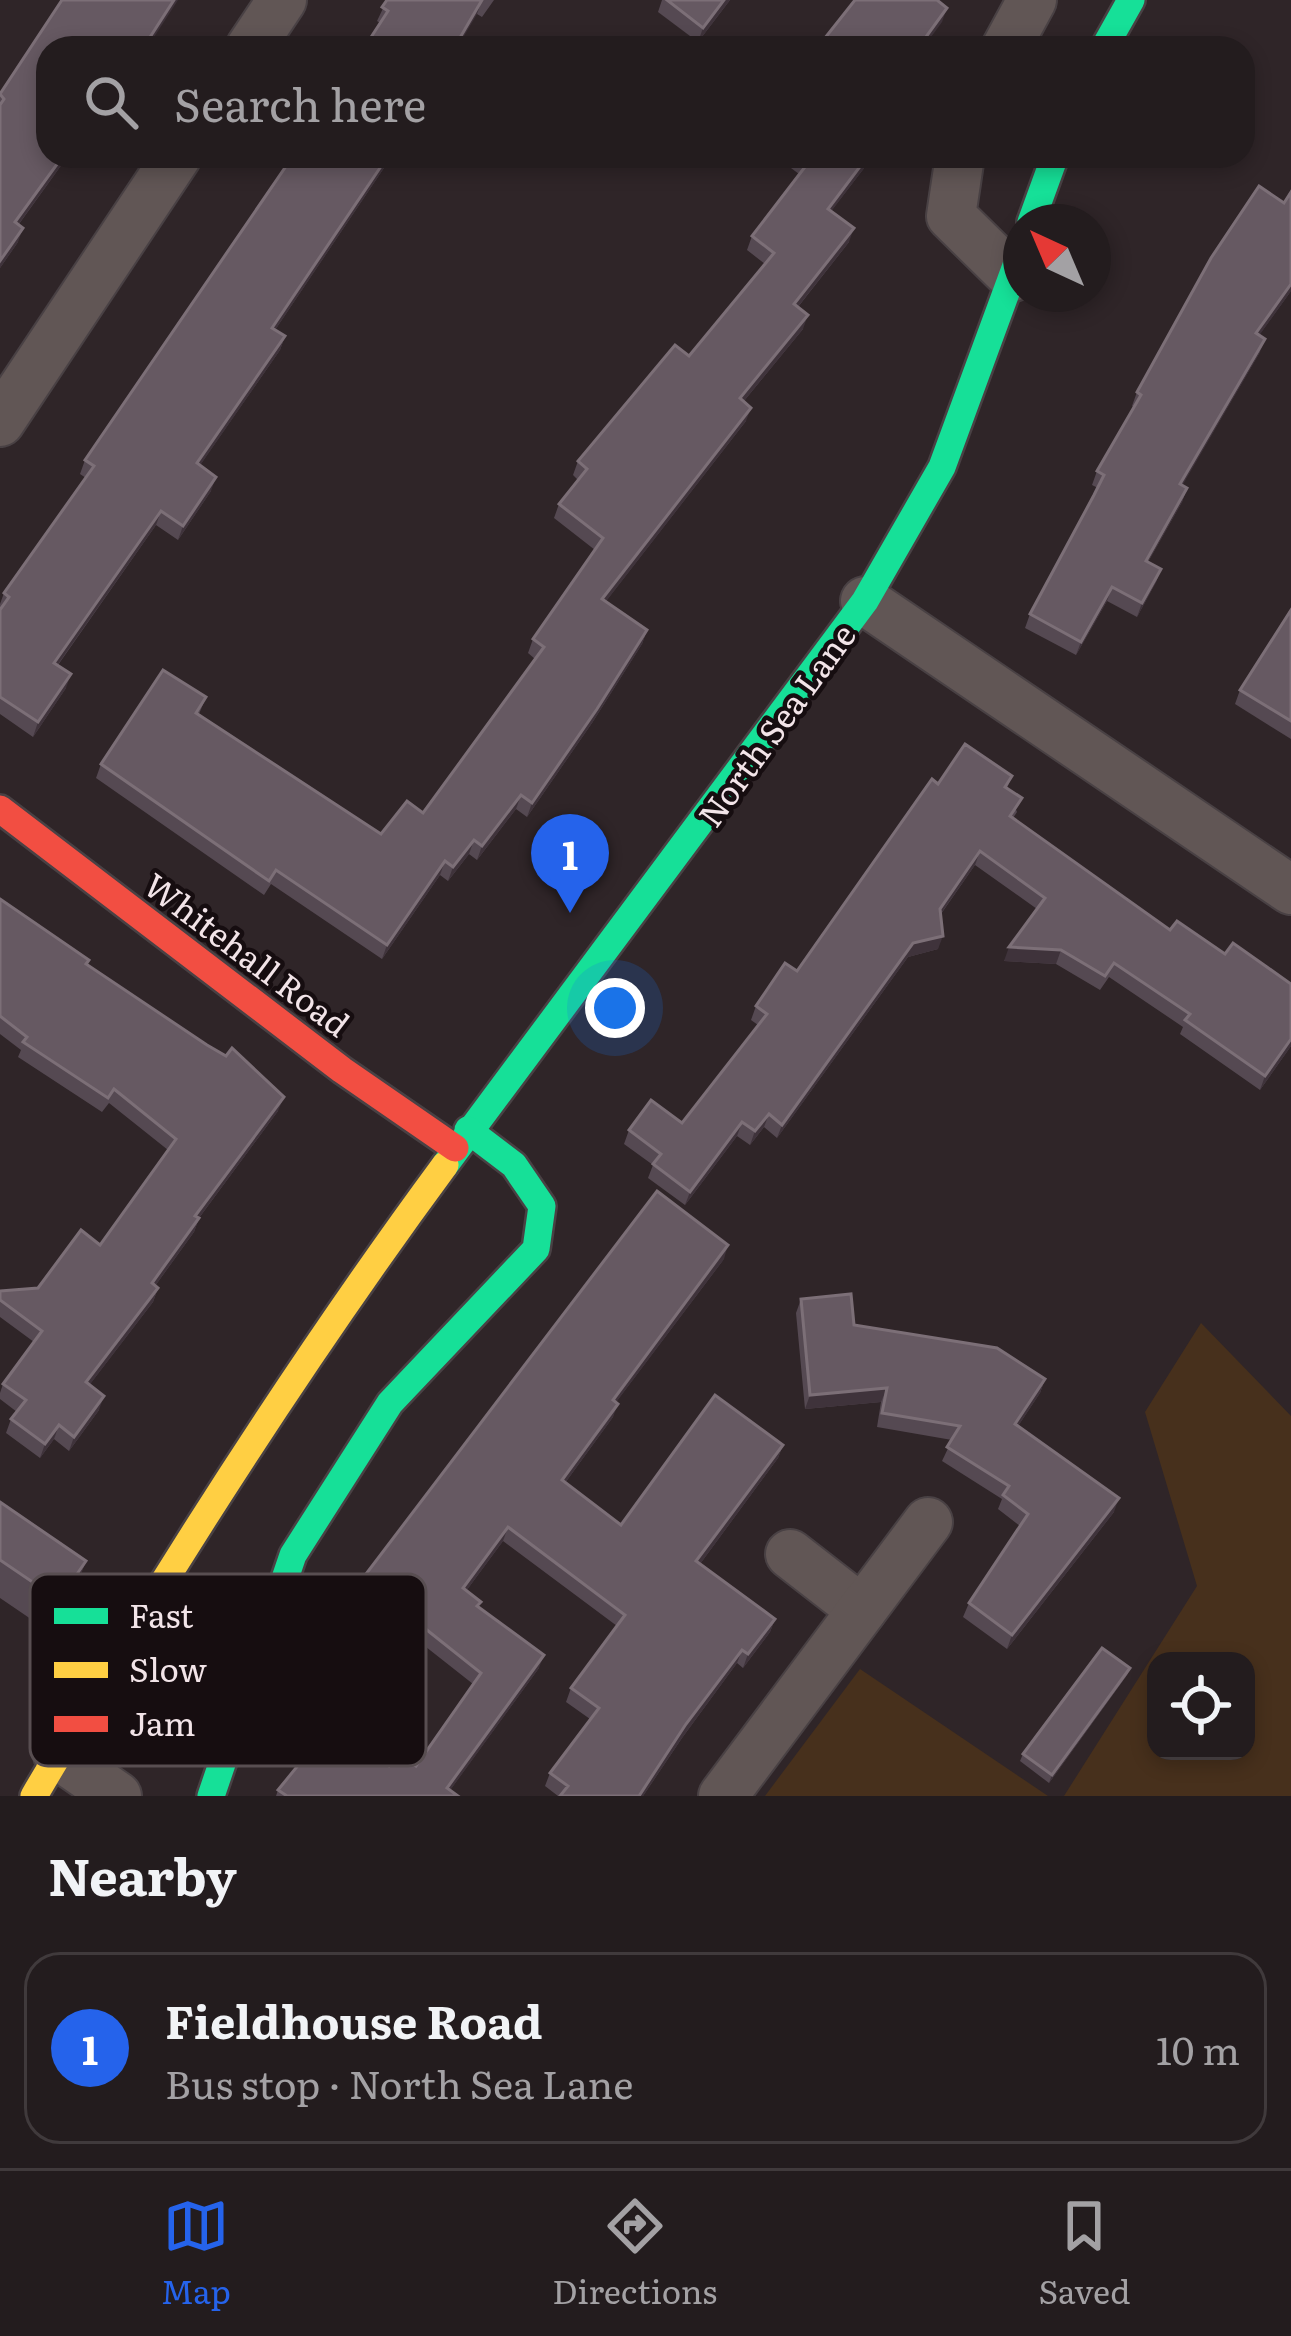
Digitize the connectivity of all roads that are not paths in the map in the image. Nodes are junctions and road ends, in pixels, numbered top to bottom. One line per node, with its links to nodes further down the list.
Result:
1 (282, 0): 4 (street)
2 (1031, 0): 5 (street)
3 (1131, 0): 6 (street)
4 (258, 36)
5 (1012, 36)
6 (1111, 36)
7 (169, 168): 13 (street)
8 (958, 168): 11 (street, North Sea Lane)
9 (1051, 168): 10 (street)
10 (1038, 204)
11 (1003, 255)
12 (1003, 303): 14 (street, North Sea Lane)
13 (0, 422)
14 (865, 601): 16 (street); 17 (street, North Sea Lane)
15 (0, 809): 17 (street, Whitehall Road)
16 (1291, 890)
17 (462, 1139): 20 (street, North Sea Lane); 21 (street)
18 (928, 1522): 22 (street)
19 (790, 1554): 22 (street)
20 (167, 1574)
21 (286, 1574)
22 (862, 1610): 29 (street)
23 (52, 1766): 26 (street, North Sea Lane)
24 (74, 1766): 27 (street)
25 (221, 1766): 28 (street)
26 (34, 1796)
27 (117, 1796)
28 (211, 1796)
29 (723, 1796)

